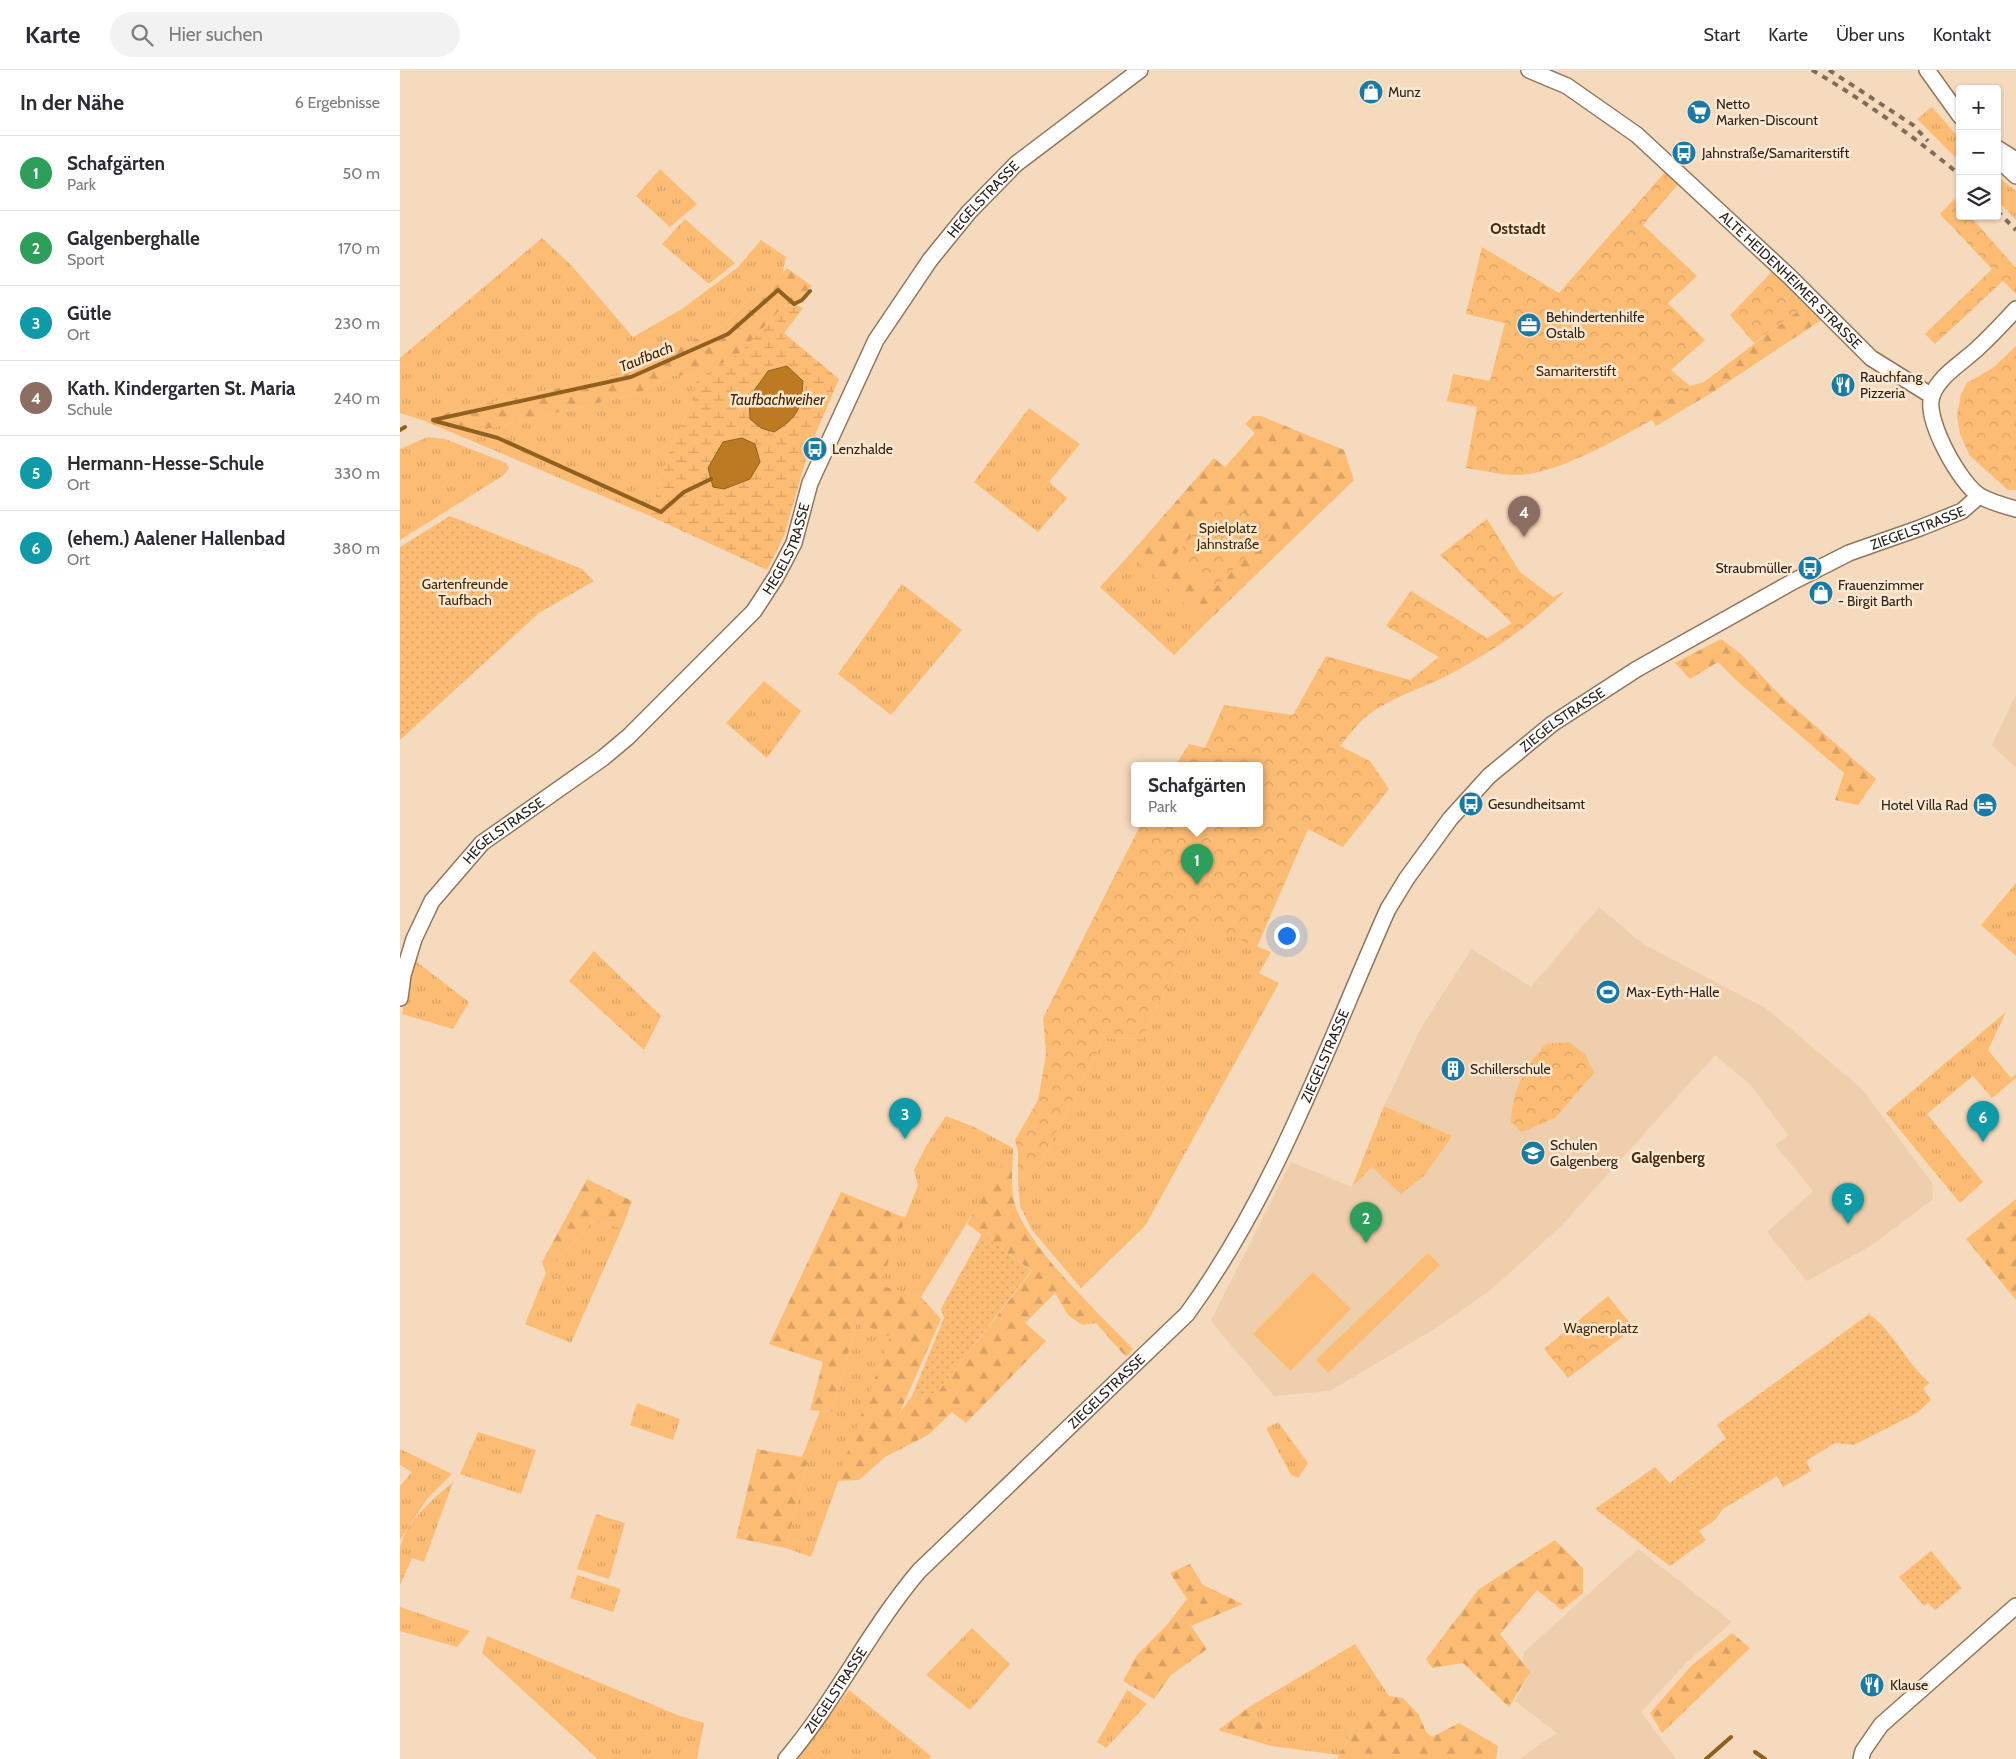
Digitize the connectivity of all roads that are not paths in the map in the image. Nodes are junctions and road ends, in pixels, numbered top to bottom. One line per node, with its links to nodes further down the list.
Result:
1 (1140, 70): 11 (main road, HEGELSTRASSE)
2 (1529, 70): 8 (main road, ALTE HEIDENHEIMER STRASSE)
3 (1927, 70): 4 (main road)
4 (1956, 111)
5 (2006, 161): 6 (main road)
6 (2016, 176)
7 (2016, 309): 8 (main road)
8 (1935, 390): 9 (main road)
9 (1979, 496): 10 (main road); 13 (main road, ZIEGELSTRASSE)
10 (2016, 509)
11 (400, 998)
12 (2016, 1606): 14 (main road)
13 (786, 1759)
14 (1861, 1759)

